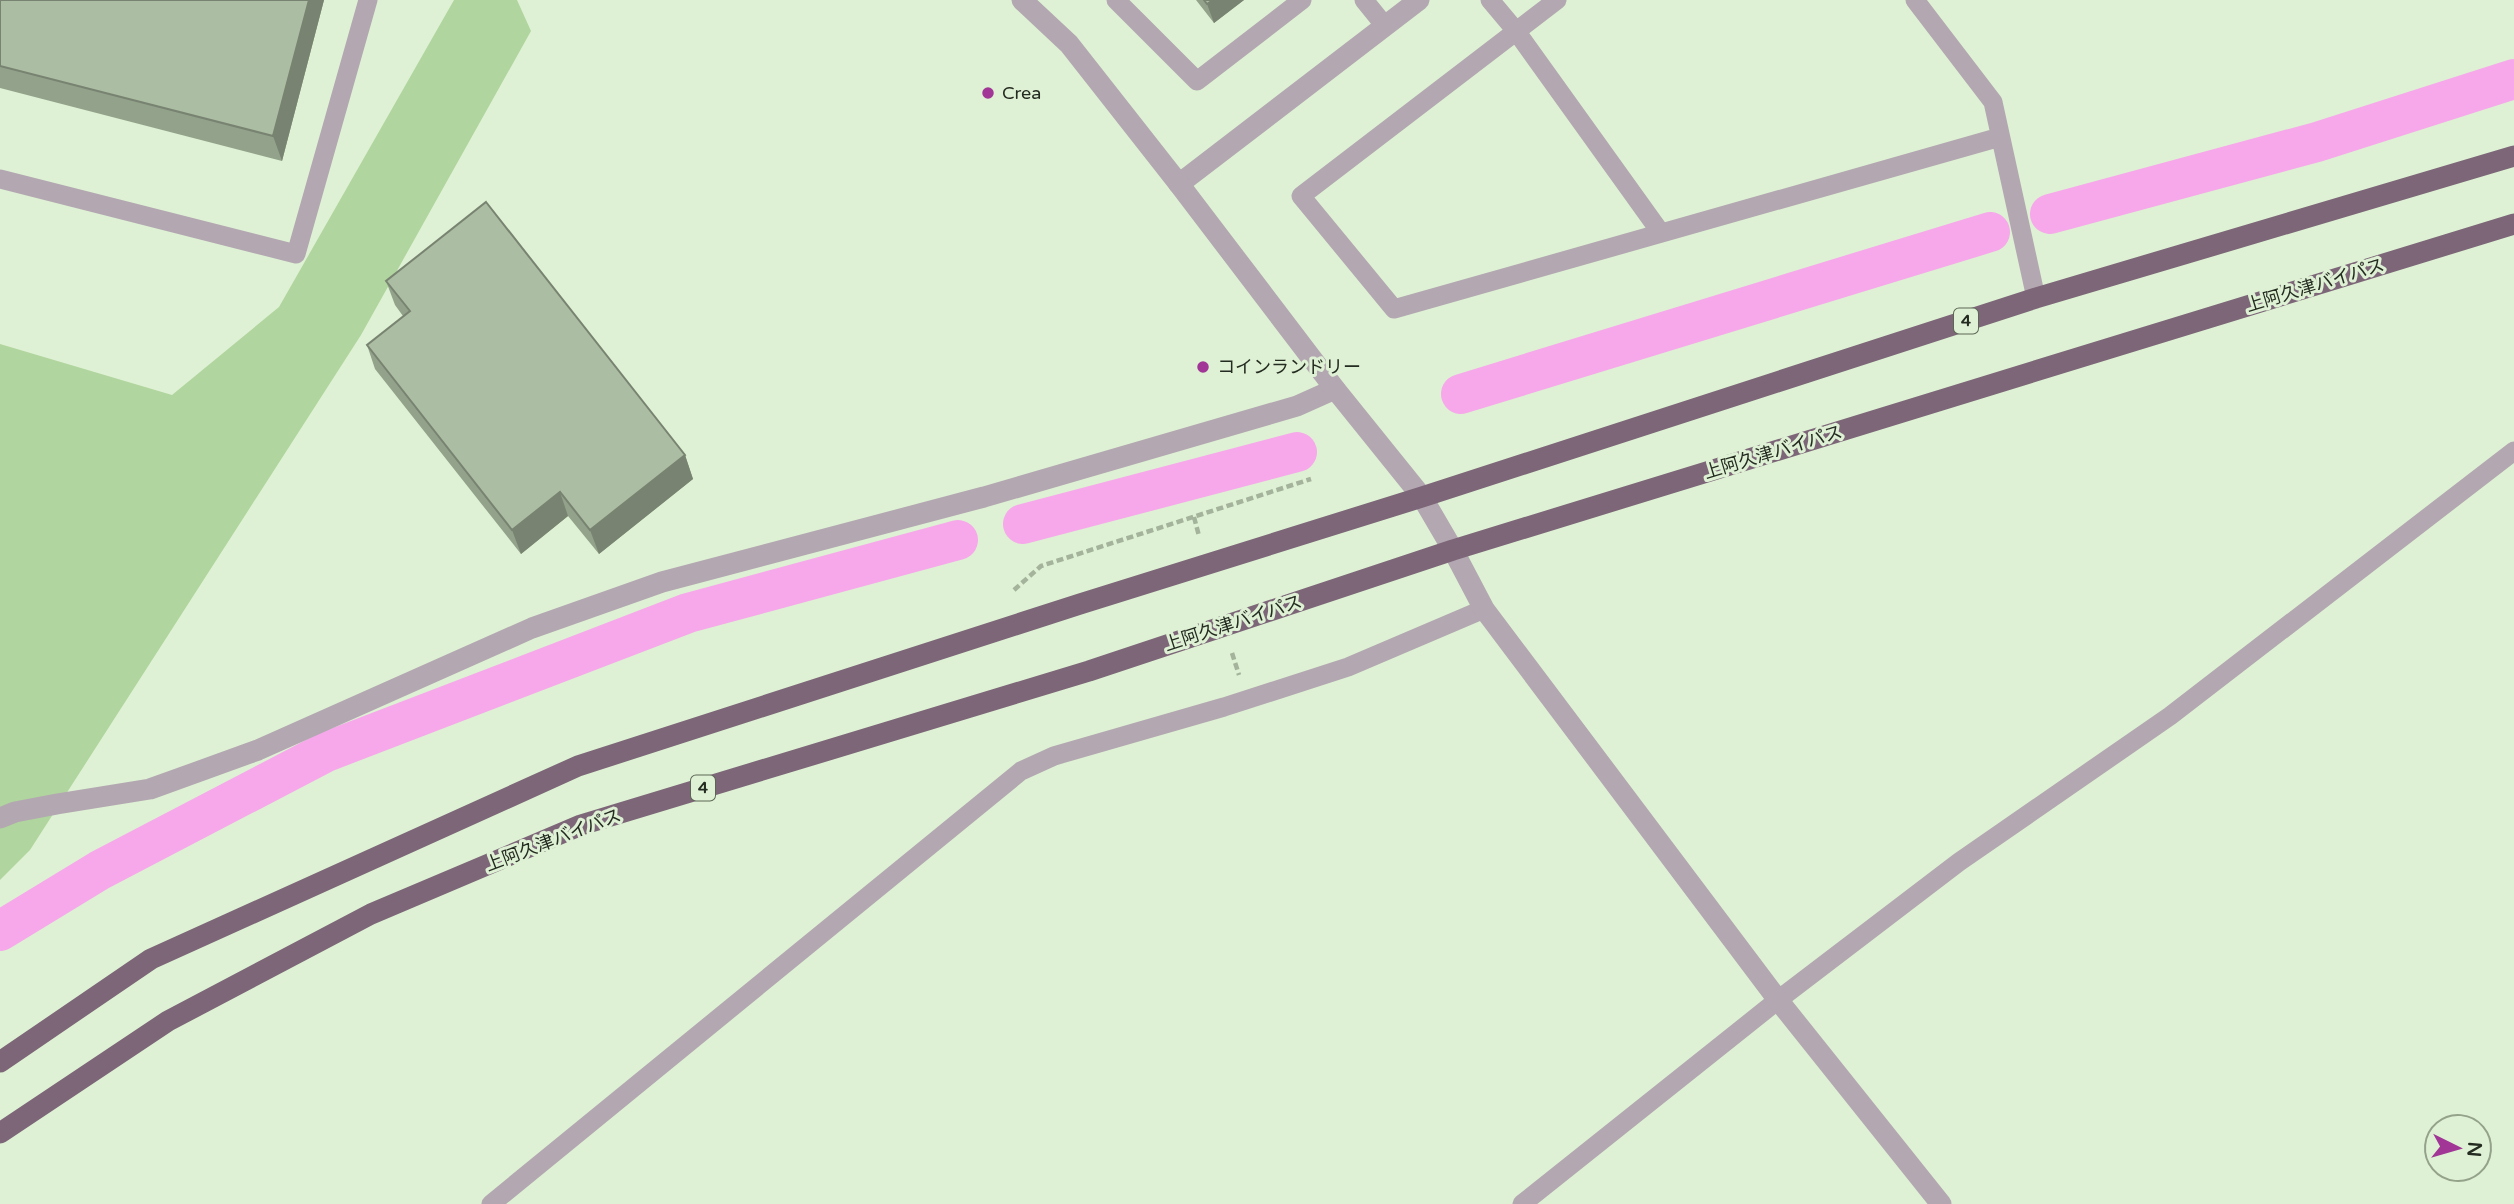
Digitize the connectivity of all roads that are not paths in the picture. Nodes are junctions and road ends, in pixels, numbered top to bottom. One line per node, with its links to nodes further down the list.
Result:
1 (368, 0): 14 (lane)
2 (1022, 0): 15 (street)
3 (1116, 0): 4 (lane)
4 (1302, 0)
5 (1364, 0): 10 (lane)
6 (1419, 0): 10 (street)
7 (1490, 0): 11 (lane)
8 (1557, 0): 11 (lane)
9 (1915, 0): 12 (lane)
10 (1385, 26): 15 (street)
11 (1516, 31): 17 (lane); 17 (lane)
12 (2000, 137): 17 (lane); 18 (lane)
13 (2514, 156): 18 (highway, 4)
14 (0, 179)
15 (1179, 184): 19 (street)
16 (2514, 224): 22 (highway, 上阿久津バイパス / 4)
17 (1661, 233)
18 (2036, 298): 21 (highway, 4)
19 (1335, 389): 21 (street); 24 (street)
20 (2514, 451): 25 (lane)
21 (1422, 497): 22 (street); 26 (highway, 4)
22 (1453, 550): 23 (street); 27 (highway, 上阿久津バイパス / 4)
23 (1484, 609): 25 (street); 28 (lane)
24 (0, 818)
25 (1778, 1000): 29 (lane); 30 (street)
26 (0, 1062)
27 (0, 1133)
28 (491, 1204)
29 (1522, 1204)
30 (1941, 1204)

